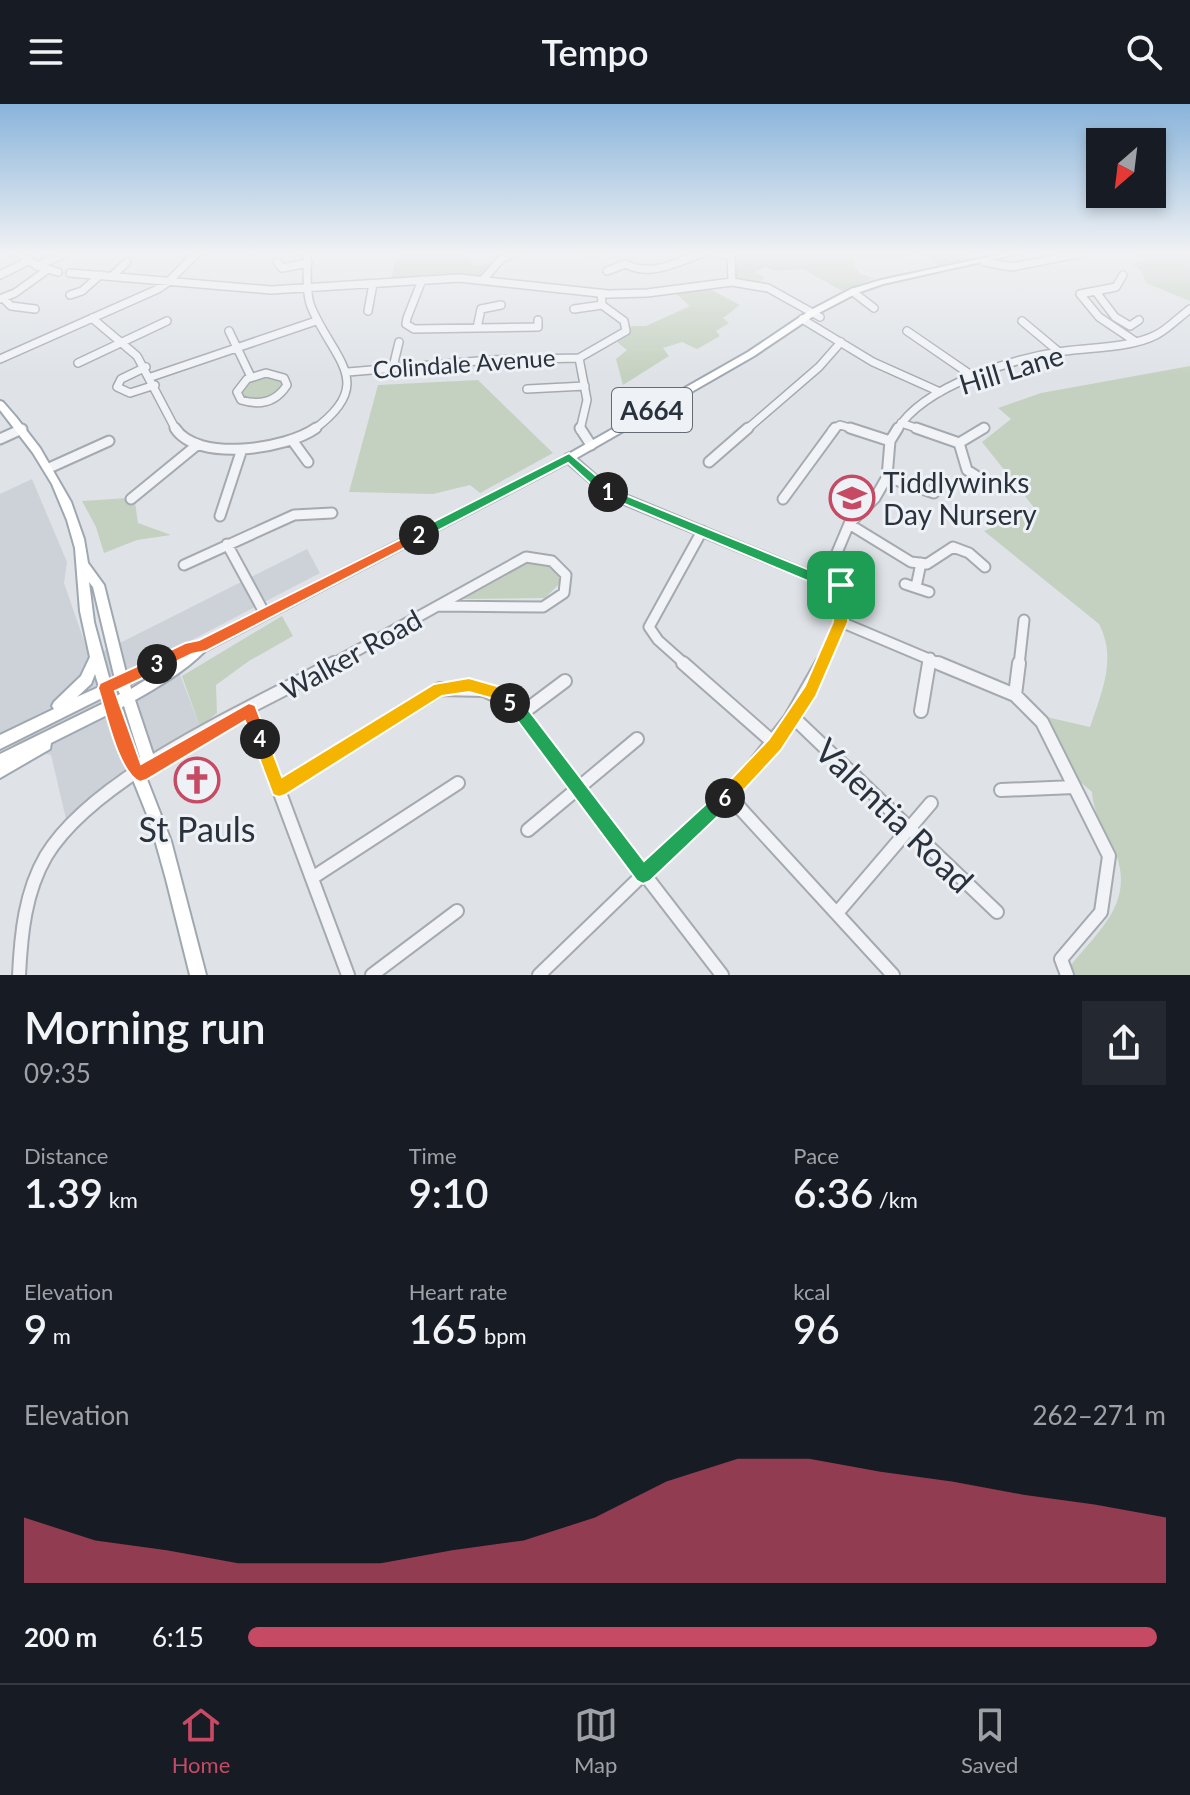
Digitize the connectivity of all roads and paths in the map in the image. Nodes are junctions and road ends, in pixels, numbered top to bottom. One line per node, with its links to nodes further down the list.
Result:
1 (601, 293): 14 (street)
2 (74, 294): 11 (street)
3 (143, 294): 21 (street)
4 (308, 294): 25 (street)
5 (371, 294): 19 (street)
6 (419, 294): 28 (street)
7 (778, 294): 20 (street)
8 (856, 294): 15 (street); 20 (main road, A664)
9 (1083, 294): 34 (street)
10 (1097, 294): 23 (street)
11 (70, 295)
12 (2, 299): 16 (street)
13 (501, 305): 28 (street)
14 (602, 305): 17 (street); 37 (street)
15 (874, 308)
16 (35, 309)
17 (574, 309)
18 (1190, 309): 34 (street, Hill Lane)
19 (368, 311)
20 (816, 315): 26 (main road, A664)
21 (92, 318): 31 (street); 38 (street)
22 (538, 320): 28 (street)
23 (1139, 320)
24 (167, 321): 31 (street)
25 (316, 321): 35 (street); 42 (street)
26 (806, 321): 33 (street); 59 (main road, A664)
27 (1022, 321): 36 (street)
28 (477, 328)
29 (229, 331): 35 (street)
30 (907, 331): 43 (street)
31 (122, 342): 39 (street); 40 (street)
32 (399, 342): 41 (street)
33 (841, 342): 48 (street); 63 (street)
34 (1136, 342): 36 (street, Hill Lane)
35 (236, 347): 44 (street); 45 (street)
36 (1059, 352): 43 (street, Hill Lane)
37 (579, 358): 41 (street, Colindale Avenue); 46 (street)
38 (0, 359)
39 (78, 363)
40 (146, 367): 45 (street); 45 (street)
41 (393, 367): 42 (street, Colindale Avenue)
42 (348, 372): 54 (street)
43 (971, 375): 48 (street, Hill Lane)
44 (251, 377): 44 (street)
45 (153, 381): 58 (street)
46 (585, 386): 47 (street); 59 (street)
47 (527, 389)
48 (940, 392): 50 (street, Hill Lane)
49 (0, 405): 52 (main road)
50 (901, 423): 56 (street, Hill Lane); 57 (street)
51 (985, 428): 57 (street)
52 (22, 429): 53 (street); 64 (main road)
53 (0, 439)
54 (292, 440): 60 (street); 62 (street)
55 (109, 441): 64 (street)
56 (890, 441): 65 (street, Hill Lane); 69 (street)
57 (959, 443): 66 (street)
58 (197, 445): 60 (street); 68 (street)
59 (591, 445): 61 (main road, A664)
60 (241, 452): 71 (street)
61 (569, 458): 73 (street); 82 (main road, A664)
62 (308, 462)
63 (709, 462)
64 (49, 468): 77 (main road)
65 (887, 477): 67 (street); 72 (street)
66 (984, 481)
67 (934, 493)
68 (131, 499)
69 (783, 499)
70 (332, 513): 74 (street)
71 (220, 516)
72 (849, 524): 75 (street); 79 (street)
73 (702, 531): 79 (street); 99 (street)
74 (227, 544): 76 (street); 82 (street)
75 (921, 563): 78 (street); 80 (street)
76 (184, 565)
77 (85, 567): 85 (main road); 88 (main road)
78 (985, 567)
79 (841, 585): 84 (street)
80 (929, 592)
81 (438, 606): 81 (street, Walker Road); 91 (street, Walker Road)
82 (265, 614): 88 (main road, A664)
83 (1024, 620): 89 (street)
84 (841, 622): 86 (street); 94 (street)
85 (97, 657): 90 (main road); 96 (main road)
86 (930, 658): 89 (street); 92 (street)
87 (565, 681): 93 (street)
88 (125, 688): 90 (main road, A664); 104 (main road)
89 (1015, 695): 106 (street)
90 (108, 697): 95 (main road, A664); 96 (main road, A664); 104 (main road)
91 (249, 710): 104 (street, Walker Road); 108 (street)
92 (921, 711)
93 (521, 714): 107 (street); 108 (street)
94 (794, 718): 99 (street); 112 (street, Valentia Road)
95 (81, 719): 100 (main road, A664); 103 (main road)
96 (32, 726): 98 (main road, A664)
97 (637, 739): 107 (street)
98 (0, 742)
99 (775, 744): 110 (street)
100 (20, 750): 101 (main road); 102 (main road, A664)
101 (0, 754)
102 (0, 761)
103 (0, 771)
104 (140, 774): 120 (street, Walker Road); 121 (main road)
105 (458, 783): 115 (street)
106 (1074, 787): 109 (street); 126 (street)
107 (579, 788): 113 (street); 114 (street)
108 (279, 789): 115 (street)
109 (1001, 790)
110 (728, 795): 114 (street); 118 (street)
111 (931, 803): 112 (street)
112 (911, 827): 117 (street, Valentia Road); 118 (street)
113 (528, 830)
114 (643, 875): 119 (street); 124 (street)
115 (312, 878): 122 (street)
116 (457, 911): 123 (street)
117 (997, 912)
118 (837, 913): 125 (street)
119 (545, 973)
120 (19, 975)
121 (198, 975)
122 (348, 975)
123 (372, 975)
124 (722, 975)
125 (893, 975)
126 (1067, 975)

